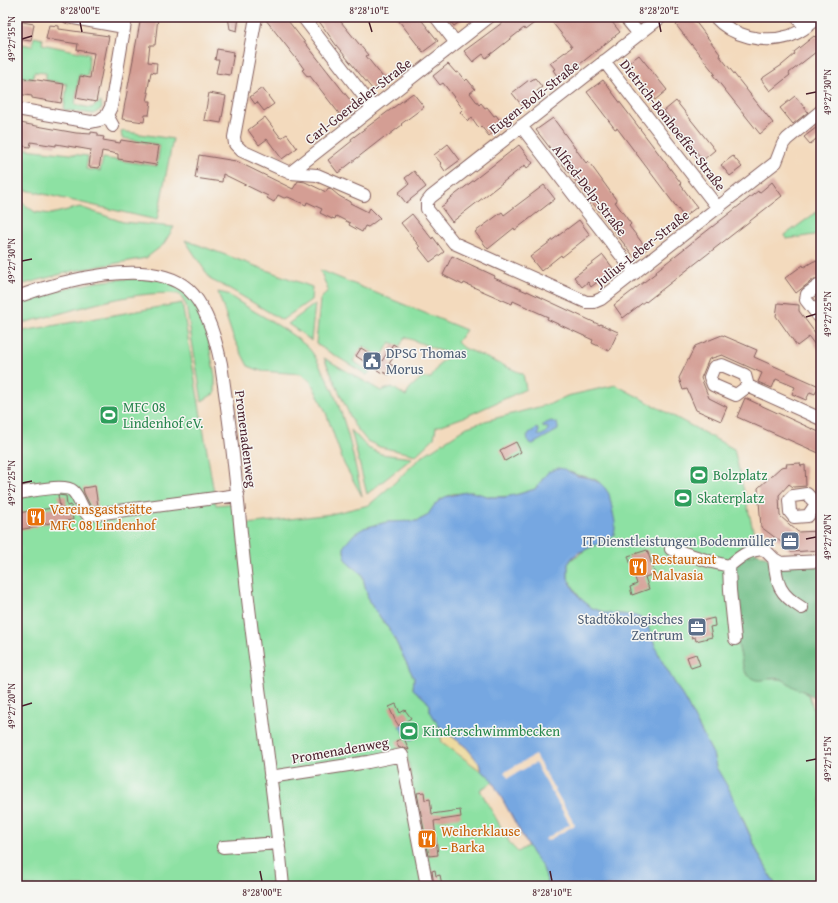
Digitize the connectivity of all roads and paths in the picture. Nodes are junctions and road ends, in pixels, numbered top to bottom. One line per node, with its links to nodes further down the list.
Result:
1 (68, 17): 11 (street)
2 (256, 17): 22 (street)
3 (303, 17): 17 (street)
4 (436, 17): 14 (street)
5 (489, 17): 14 (street, Carl-Goerdeler-Straße)
6 (625, 17): 13 (street)
7 (661, 17): 13 (street, Eugen-Bolz-Straße)
8 (797, 17): 12 (street)
9 (819, 17): 12 (street)
10 (717, 18): 12 (street)
11 (125, 22): 19 (street)
12 (805, 27)
13 (639, 34): 15 (street, Eugen-Bolz-Straße)
14 (456, 43): 17 (street, Carl-Goerdeler-Straße)
15 (604, 61): 21 (street, Eugen-Bolz-Straße); 25 (street, Dietrich-Bonhoeffer-Straße)
16 (17, 108): 19 (street)
17 (373, 108): 22 (street, Carl-Goerdeler-Straße)
18 (821, 111): 25 (street, Julius-Leber-Straße)
19 (107, 115): 20 (street)
20 (113, 126)
21 (522, 126): 24 (street, Eugen-Bolz-Straße); 26 (street, Alfred-Delp-Straße)
22 (290, 173): 23 (street)
23 (364, 195)
24 (427, 202): 26 (street, Julius-Leber-Straße)
25 (718, 208): 26 (street, Julius-Leber-Straße)
26 (635, 272)
27 (821, 286): 29 (street)
28 (17, 297): 33 (street, Promenadenweg)
29 (821, 319)
30 (748, 386): 31 (street)
31 (821, 419)
32 (17, 493): 33 (street)
33 (238, 495): 40 (street, Promenadenweg)
34 (671, 549): 37 (street)
35 (774, 559): 36 (street); 37 (street); 38 (street)
36 (821, 560)
37 (730, 566): 39 (street)
38 (802, 608)
39 (735, 639)
40 (270, 778): 41 (street, Promenadenweg); 44 (street, Promenadenweg)
41 (279, 843): 42 (street); 43 (street, Promenadenweg)
42 (224, 847)
43 (283, 886)
44 (427, 886)

